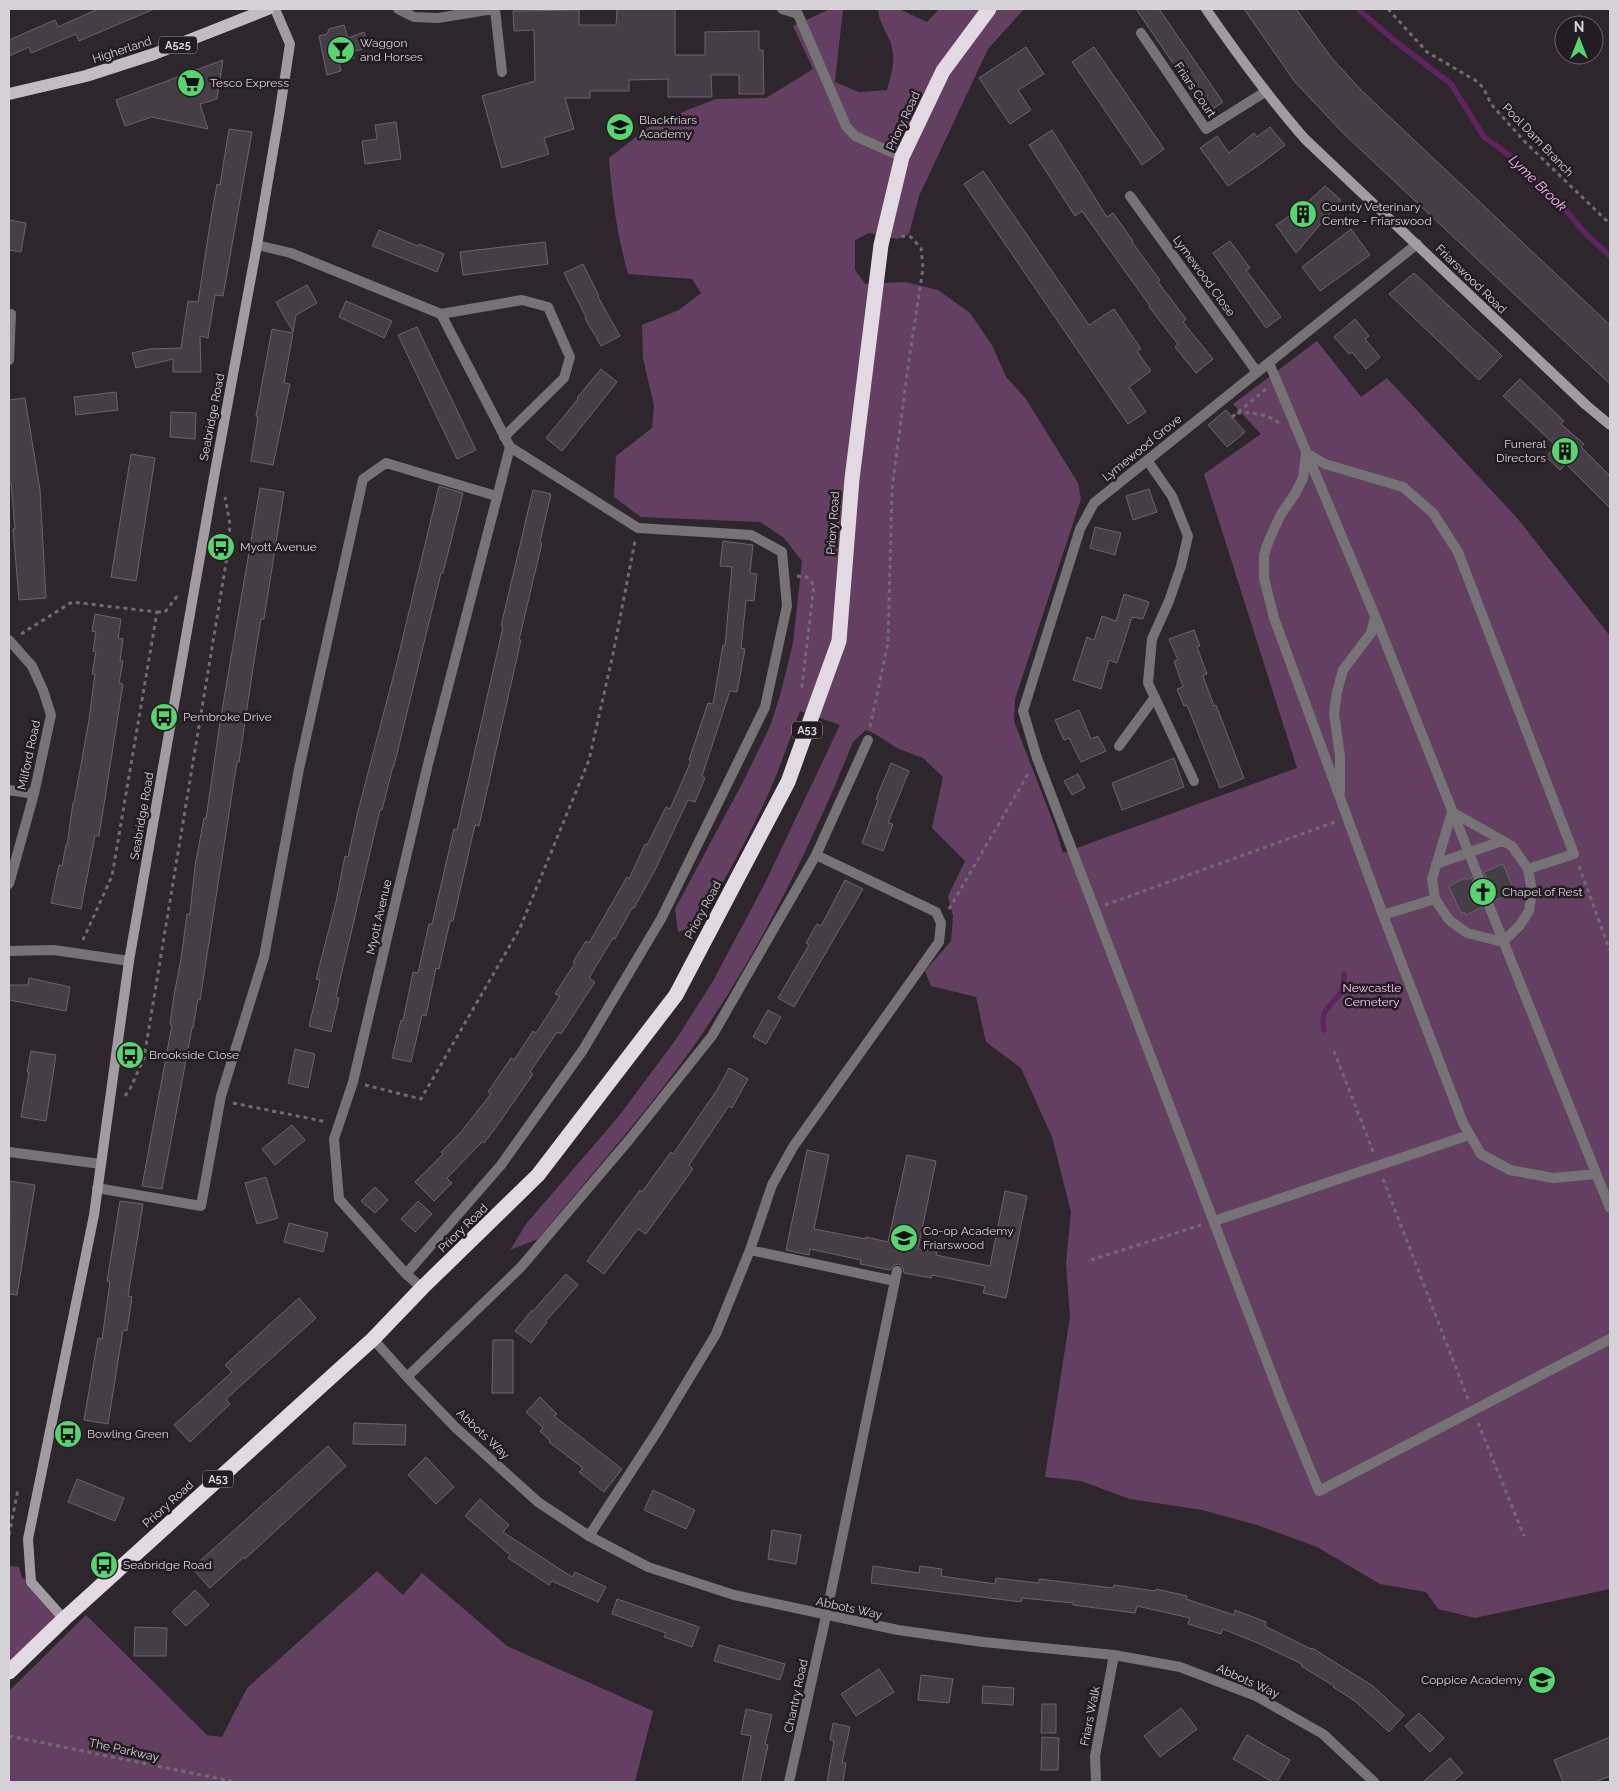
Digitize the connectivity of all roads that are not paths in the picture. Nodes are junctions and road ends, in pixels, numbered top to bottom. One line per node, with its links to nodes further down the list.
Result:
1 (268, 9): 11 (main road, Higherland / A525)
2 (275, 9): 15 (main road, Seabridge Road)
3 (398, 9): 4 (street)
4 (494, 9): 9 (street)
5 (782, 9): 12 (street)
6 (989, 9): 12 (highway, Priory Road / A53)
7 (1206, 9): 10 (main road, Friarswood Road)
8 (1140, 33): 10 (street, Friars Court)
9 (502, 72)
10 (1265, 92): 14 (main road, Friarswood Road)
11 (9, 94)
12 (902, 157): 59 (highway, Priory Road / A53)
13 (1130, 196): 20 (street, Lymewood Close)
14 (1417, 244): 19 (street, Lymewood Grove); 21 (main road, Friarswood Road)
15 (257, 245): 17 (street); 49 (main road, Seabridge Road)
16 (11, 314): 18 (street)
17 (441, 314): 22 (street); 22 (street)
18 (9, 360)
19 (1269, 363): 20 (street, Lymewood Grove); 24 (street)
20 (1258, 372): 25 (street, Lymewood Grove)
21 (1610, 425)
22 (504, 437): 23 (street)
23 (510, 447): 26 (street, Myott Avenue); 58 (street, Priory Road)
24 (1306, 453): 27 (street); 35 (street); 41 (street)
25 (1147, 460): 29 (street); 56 (street, Lymewood Grove)
26 (496, 496): 54 (street); 58 (street, Myott Avenue)
27 (1375, 616): 35 (street); 36 (street)
28 (9, 641): 34 (street, Milford Road)
29 (1155, 697): 31 (street); 32 (street)
30 (868, 740): 39 (street)
31 (1118, 746)
32 (1194, 781)
33 (9, 790): 34 (street)
34 (34, 794): 42 (street, Milford Road)
35 (1340, 798): 46 (street)
36 (1452, 812): 37 (street); 38 (street); 40 (street)
37 (1502, 841): 38 (street); 41 (street)
38 (1468, 852): 40 (street); 43 (street)
39 (816, 856): 57 (street); 62 (street)
40 (1436, 864): 45 (street)
41 (1528, 870): 47 (street)
42 (9, 884)
43 (1482, 886)
44 (1486, 898): 47 (street)
45 (1435, 899): 46 (street); 47 (street)
46 (1383, 915): 50 (street)
47 (1503, 942): 53 (street)
48 (9, 952): 49 (street)
49 (129, 961): 52 (main road, Seabridge Road)
50 (1469, 1135): 53 (street); 56 (street)
51 (9, 1152): 52 (street)
52 (101, 1164): 54 (main road, Seabridge Road)
53 (1596, 1174): 55 (street)
54 (97, 1188): 65 (main road, Seabridge Road)
55 (1610, 1208)
56 (1214, 1221): 61 (street, Lymewood Grove)
57 (750, 1250): 63 (street); 64 (street, Chantry Road)
58 (406, 1274): 59 (street, Myott Avenue)
59 (422, 1288): 60 (highway, Priory Road / A53)
60 (373, 1339): 62 (street, Abbots Way); 65 (highway, Priory Road / A53)
61 (1610, 1339)
62 (407, 1377): 63 (street, Abbots Way)
63 (590, 1536): 64 (street, Abbots Way)
64 (826, 1616): 66 (street, Abbots Way); 68 (street, Chantry Road)
65 (64, 1619): 67 (highway, A53)
66 (1114, 1655): 69 (street, Friars Walk); 70 (street, Abbots Way)
67 (9, 1672)
68 (790, 1782)
69 (1096, 1782)
70 (1374, 1782)

